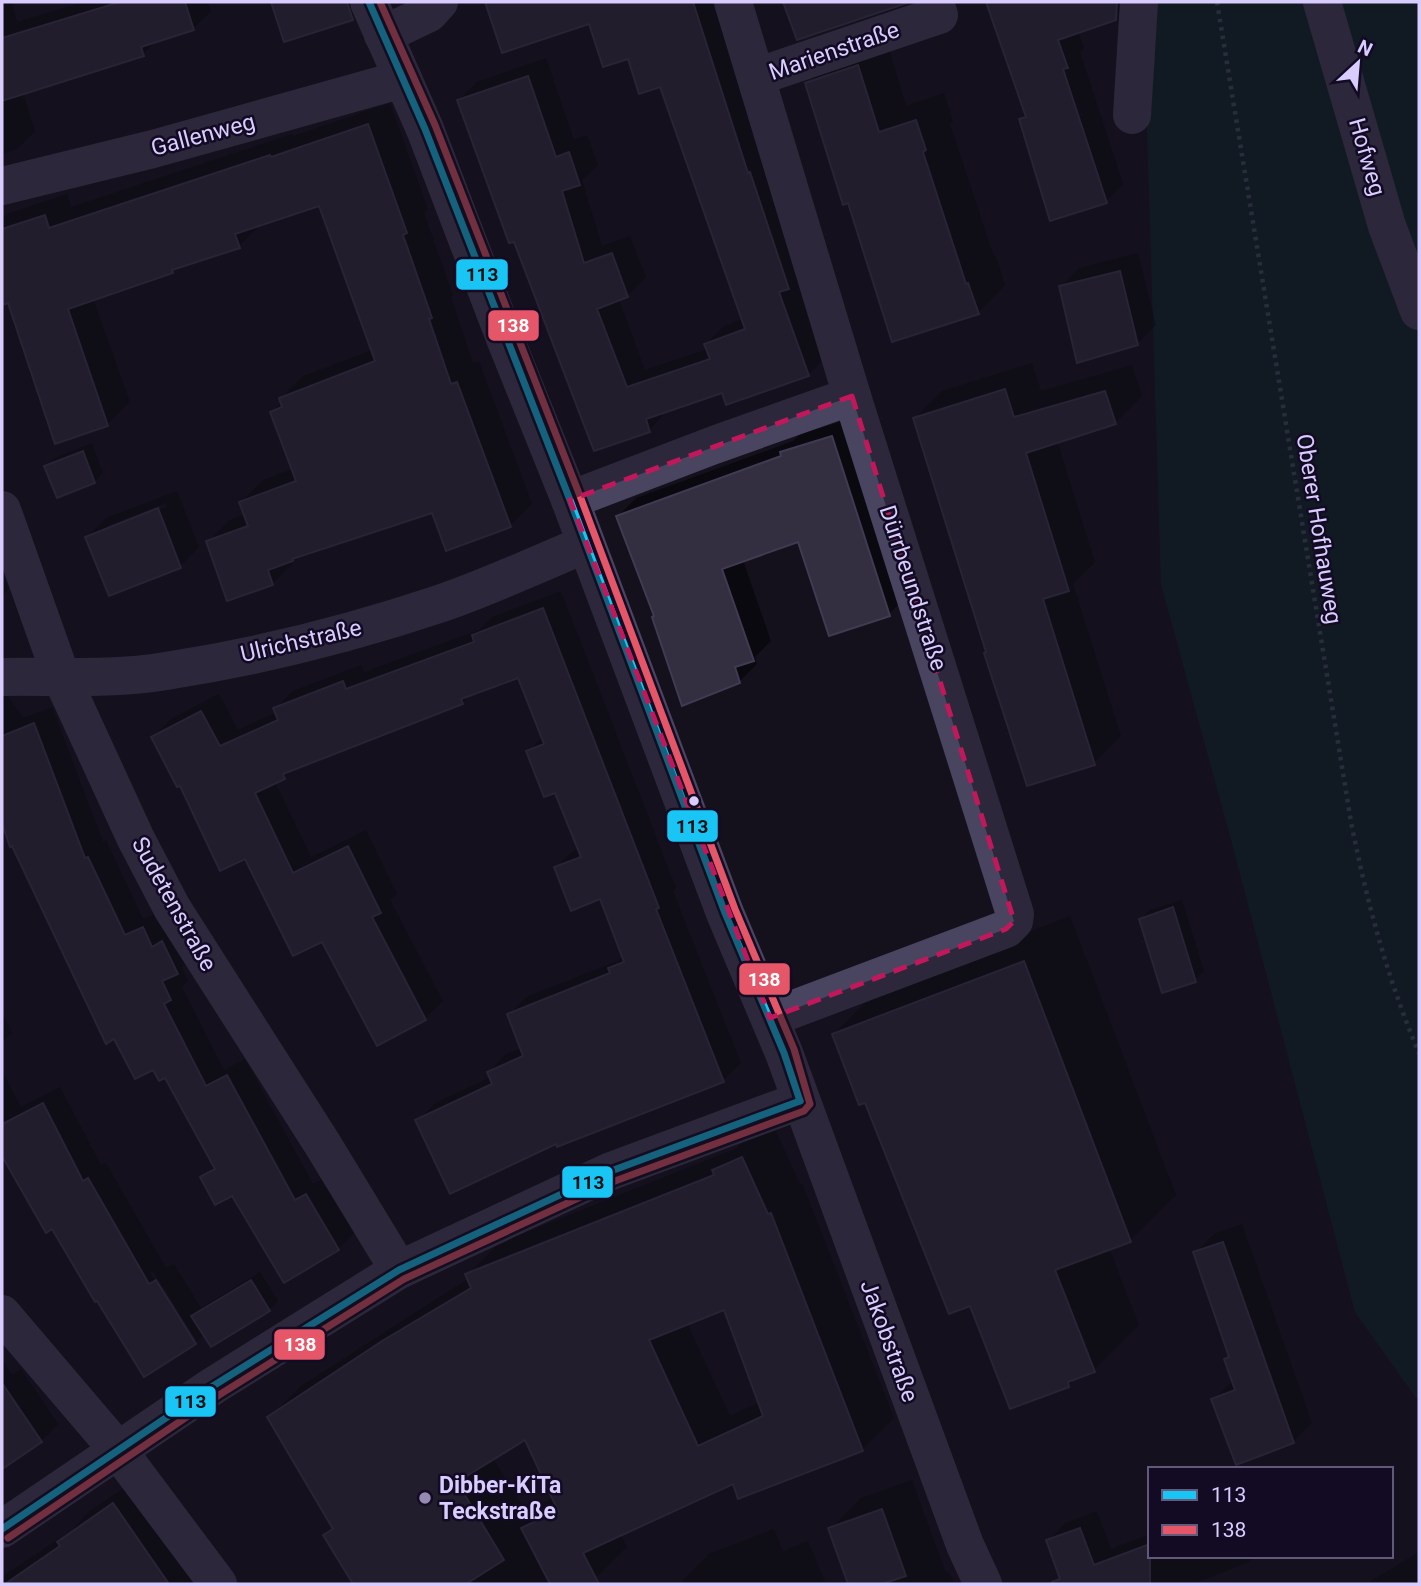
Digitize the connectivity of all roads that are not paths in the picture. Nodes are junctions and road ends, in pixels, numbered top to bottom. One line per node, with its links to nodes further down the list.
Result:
1 (439, 2): 6 (street)
2 (733, 2): 7 (street, Dürrbeundstraße)
3 (935, 2): 7 (street, Marienstraße)
4 (1139, 2): 9 (street)
5 (1322, 2): 11 (street, Hofweg)
6 (376, 18): 8 (street, Jakobstraße)
7 (756, 77): 12 (street, Dürrbeundstraße)
8 (402, 79): 10 (street, Gallenweg); 13 (street, Jakobstraße)
9 (1132, 115)
10 (2, 186)
11 (1419, 311)
12 (852, 397): 13 (street); 18 (street, Dürrbeundstraße)
13 (570, 500): 15 (street, Jakobstraße)
14 (2, 510): 16 (street, Sudetenstraße)
15 (586, 544): 16 (street, Ulrichstraße); 18 (street, Jakobstraße)
16 (61, 676): 17 (street, Ulrichstraße); 20 (street, Sudetenstraße)
17 (2, 677)
18 (769, 1018): 19 (street, Jakobstraße)
19 (800, 1101): 20 (street); 25 (street, Jakobstraße)
20 (399, 1270): 22 (street)
21 (2, 1314): 22 (street)
22 (117, 1449): 23 (street); 24 (street)
23 (2, 1529)
24 (218, 1584)
25 (983, 1584)

